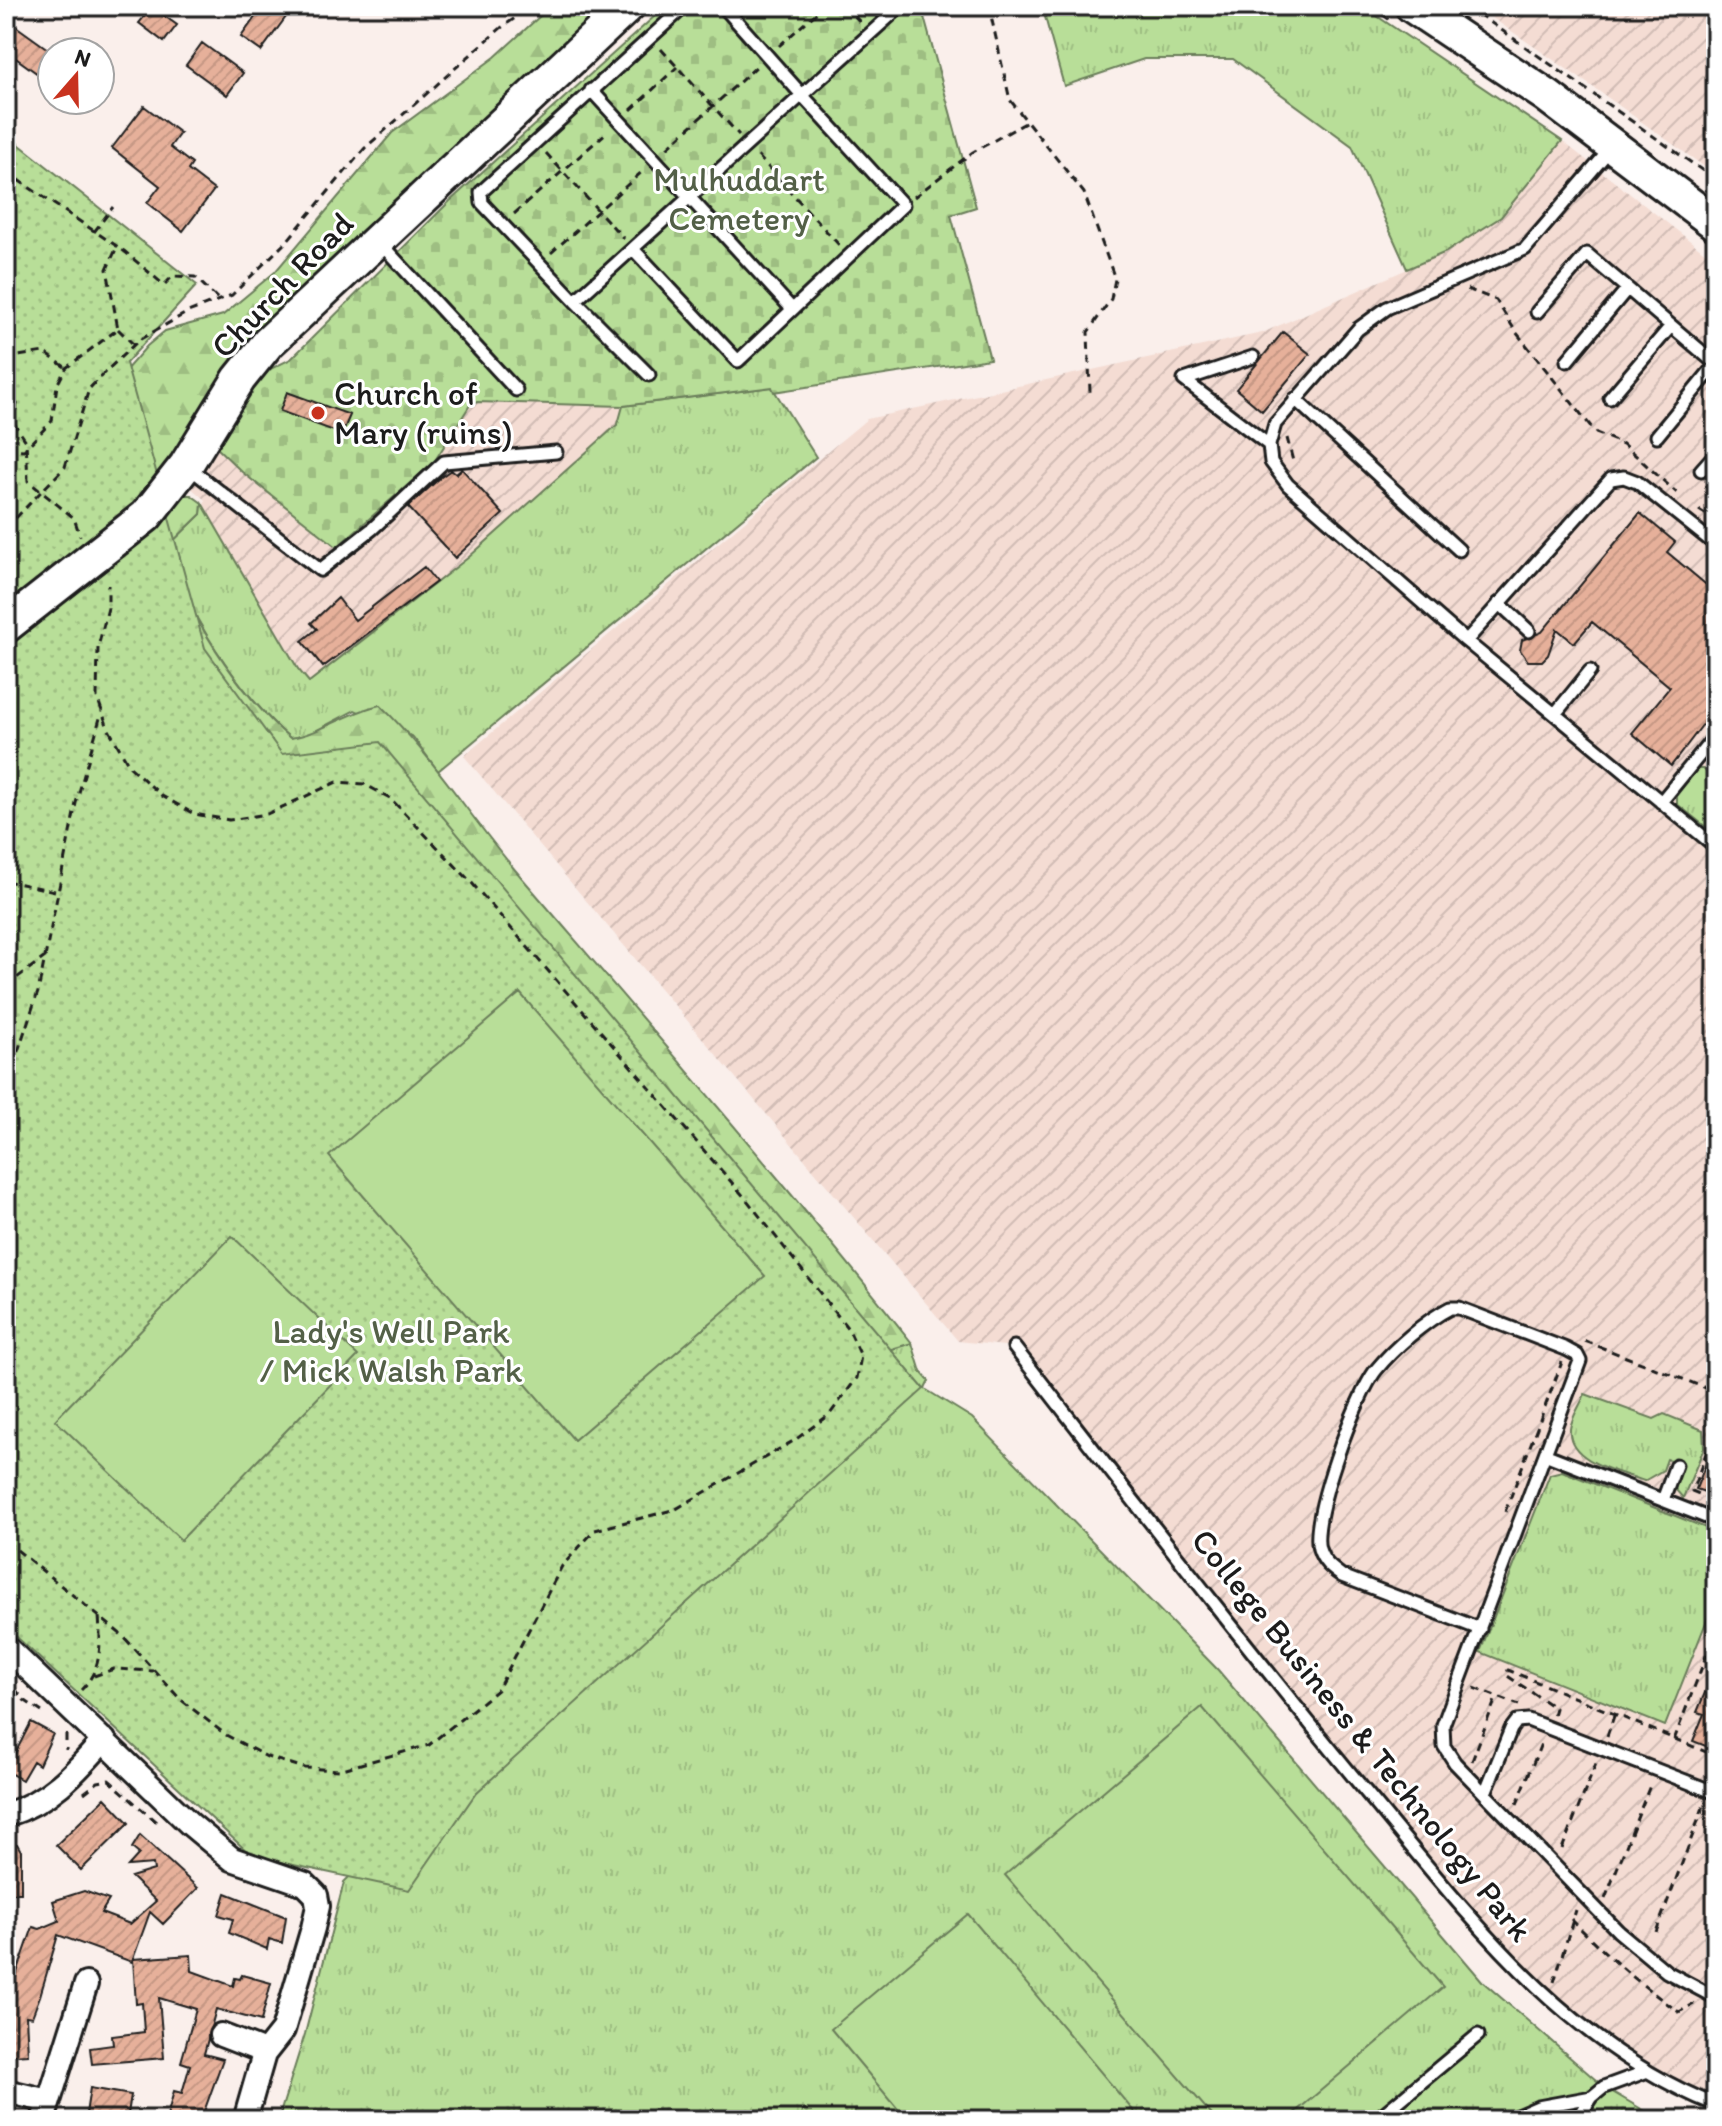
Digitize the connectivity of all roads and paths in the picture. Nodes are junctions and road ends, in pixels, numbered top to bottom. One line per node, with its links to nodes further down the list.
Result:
1 (532, 6): 42 (path)
2 (628, 6): 35 (street, Church Road)
3 (685, 6): 12 (lane)
4 (723, 6): 13 (lane)
5 (824, 6): 13 (path)
6 (845, 6): 11 (path)
7 (901, 6): 11 (lane)
8 (986, 6): 19 (path)
9 (1412, 6): 22 (street)
10 (1467, 6): 27 (path)
11 (870, 33): 16 (lane)
12 (650, 37): 14 (path); 15 (lane)
13 (768, 56): 16 (lane); 17 (path)
14 (677, 67): 17 (path); 18 (path)
15 (591, 90): 18 (lane); 20 (lane)
16 (802, 95): 21 (lane); 29 (lane)
17 (713, 106): 21 (path); 24 (path)
18 (619, 121): 24 (lane); 25 (path)
19 (1027, 122): 29 (path); 57 (path)
20 (535, 141): 25 (path); 33 (lane)
21 (748, 144): 28 (lane)
22 (1613, 146): 32 (street); 59 (lane)
23 (758, 156): 38 (path)
24 (654, 160): 28 (lane); 31 (path)
25 (563, 171): 31 (path); 33 (path)
26 (6, 172): 34 (path)
27 (1716, 180)
28 (689, 198): 37 (lane); 44 (lane)
29 (903, 205): 38 (lane)
30 (113, 207): 34 (path)
31 (598, 211): 37 (path); 39 (path)
32 (1716, 224)
33 (502, 225): 39 (lane)
34 (94, 232): 36 (path)
35 (377, 240): 55 (lane); 68 (street, Church Road)
36 (117, 247): 42 (path); 47 (path)
37 (633, 249): 43 (lane); 44 (lane)
38 (850, 256): 44 (lane)
39 (540, 264): 43 (lane)
40 (1627, 289): 45 (lane); 46 (lane); 51 (lane)
41 (1456, 293): 72 (path)
42 (219, 300): 48 (path)
43 (575, 301): 54 (lane)
44 (792, 309)
45 (1537, 312)
46 (1671, 326): 52 (lane); 58 (lane)
47 (118, 329): 48 (path); 53 (path)
48 (134, 345): 71 (path)
49 (1253, 357): 63 (lane)
50 (6, 358): 53 (path)
51 (1567, 361)
52 (1716, 364): 62 (lane)
53 (66, 368): 64 (path)
54 (649, 375)
55 (516, 390)
56 (6, 393): 61 (path)
57 (1090, 393)
58 (1610, 398)
59 (1299, 403): 63 (lane); 70 (path); 78 (lane)
60 (6, 418): 61 (path)
61 (13, 422): 64 (path)
62 (1657, 436)
63 (1269, 445): 70 (lane)
64 (27, 447): 65 (path); 71 (path)
65 (6, 449)
66 (556, 452): 68 (lane)
67 (1716, 453): 69 (lane)
68 (186, 465): 79 (street, Church Road)
69 (1701, 470)
70 (1288, 485): 84 (lane)
71 (40, 492): 75 (path); 79 (path)
72 (1680, 495)
73 (1690, 505): 74 (path)
74 (1716, 522): 76 (lane)
75 (6, 528)
76 (1706, 536): 77 (lane); 81 (lane)
77 (1716, 545)
78 (1459, 550)
79 (88, 559): 82 (street, Church Road)
80 (108, 585): 86 (path)
81 (1499, 603): 83 (lane); 84 (lane)
82 (6, 626)
83 (1529, 631)
84 (1466, 641): 87 (lane)
85 (1590, 671): 87 (lane)
86 (102, 711): 92 (path); 108 (path)
87 (1555, 714): 89 (lane)
88 (1716, 735): 89 (lane)
89 (1661, 802): 90 (lane)
90 (1716, 847)
91 (6, 881): 92 (path)
92 (60, 892): 93 (path)
93 (46, 956): 94 (path); 95 (path)
94 (6, 986)
95 (6, 1077)
96 (1014, 1347): 140 (lane, College Business & Technology Park)
97 (1712, 1438): 101 (path)
98 (1547, 1455): 100 (lane); 105 (lane); 105 (lane)
99 (1676, 1465): 100 (lane)
100 (1663, 1500): 102 (lane)
101 (1716, 1501)
102 (1716, 1521)
103 (6, 1541): 104 (path)
104 (99, 1616): 108 (path); 109 (path)
105 (1480, 1629): 126 (lane)
106 (1716, 1630): 120 (path)
107 (6, 1647): 119 (street)
108 (155, 1672): 109 (path)
109 (94, 1676): 111 (path)
110 (6, 1678): 114 (path)
111 (75, 1695)
112 (1497, 1697): 123 (path)
113 (1615, 1713): 115 (path); 118 (path); 120 (path)
114 (47, 1716)
115 (1552, 1718)
116 (66, 1726): 121 (path)
117 (1544, 1737): 129 (path)
118 (1606, 1739)
119 (104, 1740): 130 (street); 145 (street)
120 (1674, 1740): 122 (path)
121 (65, 1756)
122 (1716, 1756)
123 (1472, 1761)
124 (1597, 1761): 132 (path)
125 (1652, 1780): 133 (path)
126 (1485, 1793): 128 (lane); 141 (lane)
127 (73, 1797): 131 (path)
128 (1711, 1797): 136 (path)
129 (1517, 1804)
130 (6, 1815)
131 (162, 1828)
132 (1562, 1849)
133 (1602, 1900)
134 (1578, 1905): 135 (path)
135 (1571, 1919): 140 (path); 142 (path)
136 (1656, 1932)
137 (1716, 1956): 138 (path)
138 (1707, 1980)
139 (86, 1984): 150 (street)
140 (1546, 1996): 146 (lane, College Business & Technology Park)
141 (1716, 1998)
142 (1696, 2001)
143 (221, 2035): 145 (street)
144 (1478, 2035): 152 (lane)
145 (265, 2052): 151 (street)
146 (1645, 2072): 148 (lane); 149 (lane, College Business & Technology Park)
147 (6, 2091): 150 (street)
148 (1592, 2097): 153 (lane); 154 (lane)
149 (1716, 2105)
150 (46, 2110)
151 (245, 2120)
152 (1376, 2120)
153 (1508, 2120)
154 (1577, 2120)

